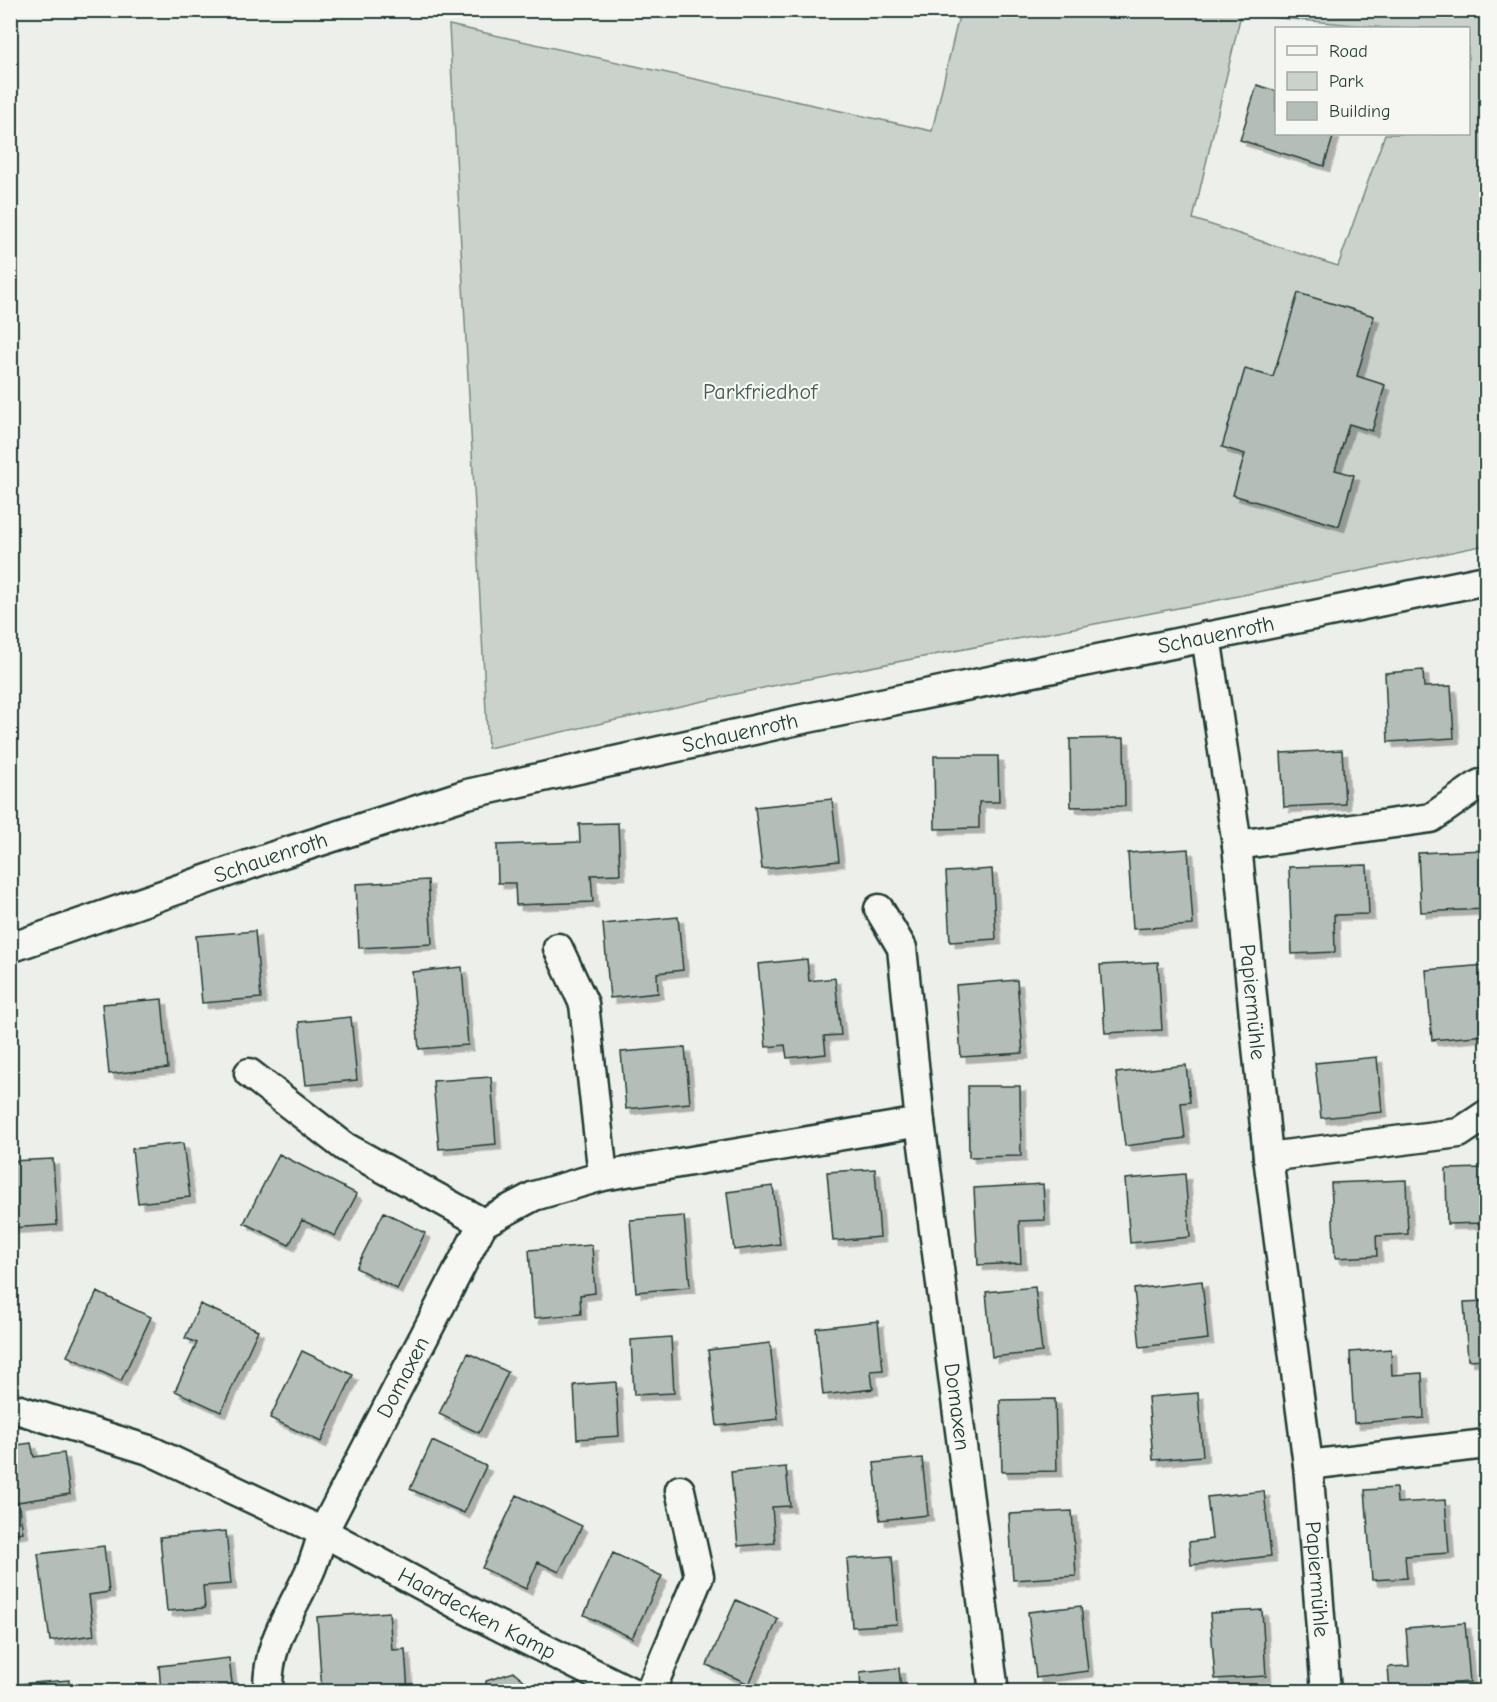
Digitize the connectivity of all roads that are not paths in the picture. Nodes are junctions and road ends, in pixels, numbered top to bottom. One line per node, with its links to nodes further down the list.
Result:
1 (1486, 580): 2 (street, Schauenroth)
2 (1206, 636): 4 (street, Papiermühle); 6 (street, Schauenroth)
3 (1480, 784): 4 (street)
4 (1237, 845): 11 (street, Papiermühle)
5 (879, 909): 10 (street, Domaxen)
6 (10, 948)
7 (558, 948): 12 (street)
8 (249, 1073): 13 (street)
9 (1486, 1115): 11 (street)
10 (920, 1122): 12 (street); 22 (street, Domaxen)
11 (1268, 1157): 16 (street, Papiermühle)
12 (603, 1176): 13 (street)
13 (483, 1223): 18 (street, Domaxen)
14 (10, 1407): 18 (street, Haardecken Kamp)
15 (1486, 1444): 16 (street)
16 (1308, 1465): 23 (street, Papiermühle)
17 (680, 1490): 21 (street)
18 (323, 1532): 19 (street); 20 (street, Haardecken Kamp)
19 (268, 1692)
20 (631, 1692)
21 (650, 1692)
22 (994, 1692)
23 (1326, 1692)

